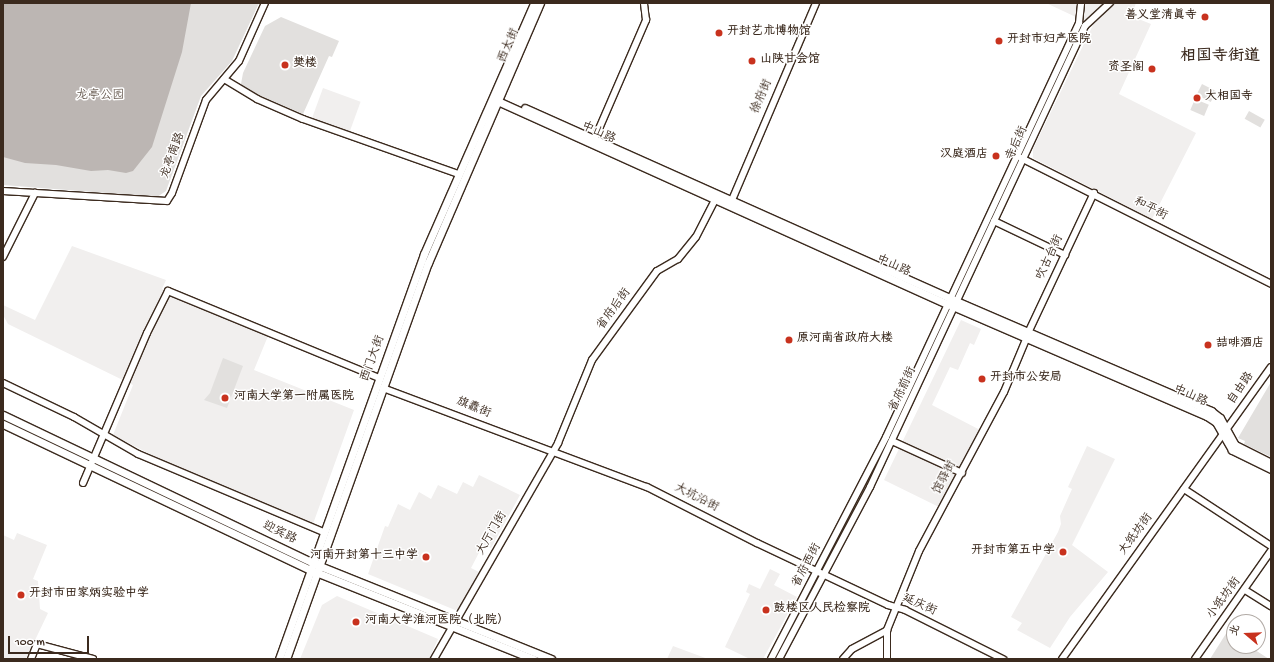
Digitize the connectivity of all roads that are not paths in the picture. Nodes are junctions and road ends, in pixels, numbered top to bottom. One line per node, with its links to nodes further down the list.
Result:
1 (265, 3): 8 (street, 龙亭南路)
2 (534, 3): 9 (main road, 西大街)
3 (540, 3): 9 (main road, 西大街)
4 (644, 3): 10 (street)
5 (816, 3): 17 (street, 徐府街)
6 (1081, 3): 11 (street, 寺后街)
7 (1110, 3): 11 (street, 寺后街)
8 (224, 79): 12 (street); 14 (street, 龙亭南路)
9 (496, 98): 10 (main road, 中山路); 12 (main road, 西门大街); 16 (main road, 中山路); 27 (main road, 西门大街)
10 (595, 138): 17 (main road, 中山路)
11 (1021, 157): 15 (street, 和平街); 18 (street, 寺后街); 22 (street, 寺后街)
12 (458, 174): 25 (main road, 西门大街)
13 (3, 191): 14 (street)
14 (35, 193): 20 (street)
15 (1094, 193): 19 (street, 吹古台街); 21 (street, 和平街)
16 (716, 198): 22 (main road, 中山路); 34 (street, 省府后街)
17 (732, 200): 22 (main road, 中山路)
18 (994, 221): 19 (street); 22 (street, 寺后街)
19 (1065, 254): 23 (street, 吹古台街)
20 (3, 257)
21 (1271, 284)
22 (952, 303): 23 (main road, 中山路); 33 (street, 省府前街); 40 (street, 省府前街)
23 (1028, 335): 31 (main road, 中山路); 38 (street, 馆驿街)
24 (1271, 367): 29 (street, 自由路)
25 (379, 378): 32 (street); 43 (main road, 西门大街)
26 (3, 383): 32 (street)
27 (384, 388): 34 (street, 旗纛街); 46 (main road, 西门大街)
28 (3, 415): 35 (main road, 迎宾路)
29 (1232, 423): 31 (street, 大纸坊街)
30 (3, 424): 35 (main road, 迎宾路)
31 (1224, 432): 36 (main road, 中山路); 37 (main road, 中山路); 42 (street, 大纸坊街)
32 (103, 435): 35 (street); 43 (street)
33 (892, 441): 38 (street); 41 (street, 省府前街)
34 (553, 451): 48 (street, 大坑沿街); 53 (street, 大厅门街)
35 (91, 462): 39 (street); 46 (main road, 迎宾路); 47 (main road, 迎宾路)
36 (1271, 463)
37 (1271, 469)
38 (962, 473): 52 (street, 馆驿街)
39 (84, 483)
40 (863, 484): 48 (street, 省府西街)
41 (870, 487): 49 (street, 省府西街)
42 (1184, 489): 44 (street); 67 (street, 大纸坊街)
43 (324, 532): 46 (main road, 西门大街)
44 (1271, 546)
45 (1271, 551): 50 (street, 小纸坊街)
46 (317, 564): 47 (main road, 西门大街); 53 (main road, 迎宾路)
47 (314, 572): 53 (main road, 迎宾路); 57 (main road, 西门大街); 58 (main road, 西门大街)
48 (818, 572): 49 (street, 大坑沿街); 62 (street, 省府西街)
49 (825, 576): 52 (street, 延庆街); 63 (street, 省府西街)
50 (1245, 590): 51 (street); 68 (street, 小纸坊街)
51 (1271, 606)
52 (897, 608): 54 (street, 馆驿街); 66 (street, 延庆街)
53 (453, 624): 59 (street, 大厅门街); 60 (main road, 迎宾路); 61 (main road, 迎宾路)
54 (887, 630): 64 (street); 65 (street)
55 (30, 659): 56 (street)
56 (93, 659)
57 (279, 659)
58 (286, 659)
59 (434, 659)
60 (534, 659)
61 (551, 659)
62 (771, 659)
63 (779, 659)
64 (843, 659)
65 (887, 659)
66 (1003, 659)
67 (1062, 659)
68 (1194, 659)

